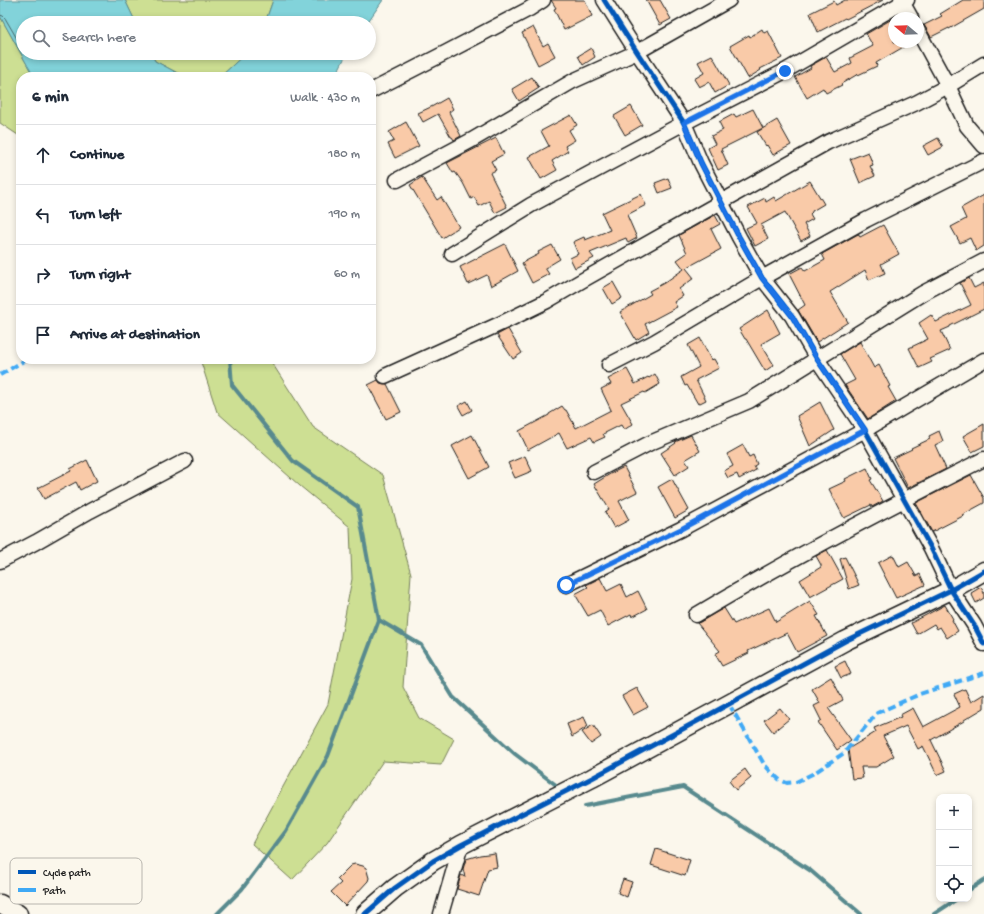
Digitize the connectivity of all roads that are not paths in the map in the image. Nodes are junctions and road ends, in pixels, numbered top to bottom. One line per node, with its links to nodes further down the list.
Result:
1 (543, 0): 10 (street)
2 (604, 0): 7 (street)
3 (729, 0): 7 (street)
4 (903, 1): 5 (street); 11 (street)
5 (908, 12)
6 (924, 42): 9 (street)
7 (637, 52): 11 (street); 14 (street)
8 (984, 64): 9 (street)
9 (948, 86): 12 (street); 15 (street)
10 (376, 88)
11 (684, 123): 15 (street); 16 (street)
12 (984, 146)
13 (984, 161): 18 (street)
14 (397, 180)
15 (721, 202): 18 (street); 22 (street)
16 (452, 254)
17 (984, 261): 19 (street)
18 (762, 278): 19 (street); 21 (street)
19 (817, 359): 23 (street); 26 (street)
20 (984, 360): 23 (street)
21 (609, 365)
22 (385, 376)
23 (865, 430): 27 (street); 30 (street)
24 (984, 459): 27 (street)
25 (185, 461): 28 (street)
26 (594, 472)
27 (903, 500): 31 (street); 32 (street)
28 (0, 561)
29 (984, 571): 31 (street)
30 (566, 585)
31 (952, 590): 33 (street); 34 (street)
32 (696, 615)
33 (984, 644)
34 (461, 845): 37 (street); 38 (street)
35 (0, 904): 36 (street)
36 (18, 914)
37 (365, 914)
38 (441, 914)

